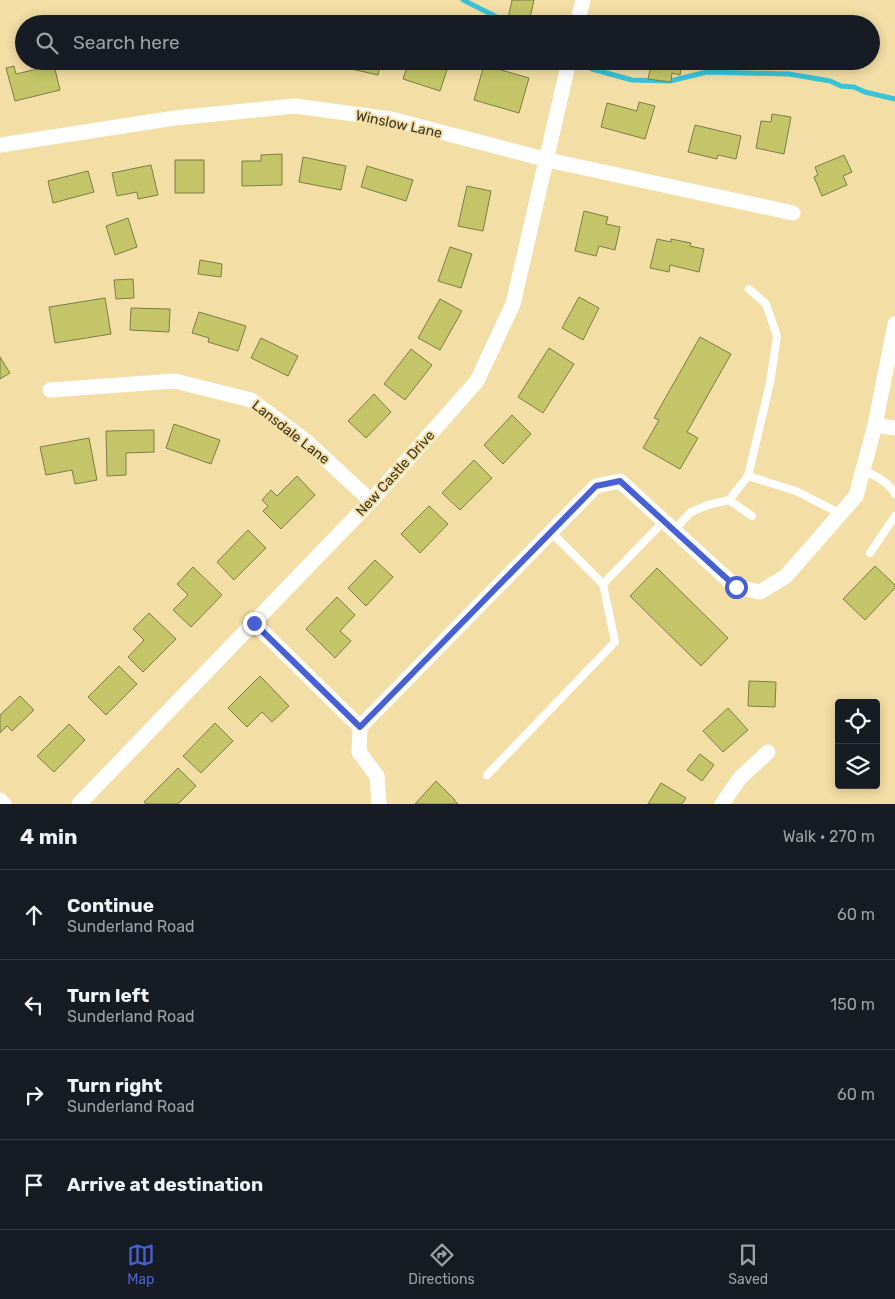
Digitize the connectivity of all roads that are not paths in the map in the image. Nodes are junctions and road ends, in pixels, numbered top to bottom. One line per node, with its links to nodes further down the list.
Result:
1 (583, 0): 2 (street)
2 (579, 15)
3 (567, 70): 5 (street, New Castle Drive)
4 (0, 145): 5 (street, Winslow Lane)
5 (548, 160): 6 (street, Winslow Lane); 16 (street, New Castle Drive)
6 (793, 213)
7 (749, 289): 13 (lane)
8 (895, 324): 10 (street)
9 (50, 390): 16 (street, Lansdale Lane)
10 (875, 425): 11 (street); 12 (street)
11 (895, 428)
12 (863, 470): 14 (lane); 17 (street)
13 (748, 476): 15 (lane); 17 (lane)
14 (895, 494)
15 (729, 500): 18 (lane); 20 (lane)
16 (371, 501): 24 (street, New Castle Drive)
17 (840, 514): 20 (street)
18 (752, 516)
19 (895, 516): 22 (lane)
20 (669, 526): 21 (street); 23 (lane)
21 (551, 532): 23 (lane); 25 (street)
22 (870, 553)
23 (603, 584): 27 (lane)
24 (254, 623): 25 (street); 30 (street, New Castle Drive)
25 (360, 727): 31 (street)
26 (768, 752): 32 (street)
27 (487, 775)
28 (0, 800): 29 (street)
29 (4, 804)
30 (79, 804)
31 (379, 804)
32 (722, 804)

